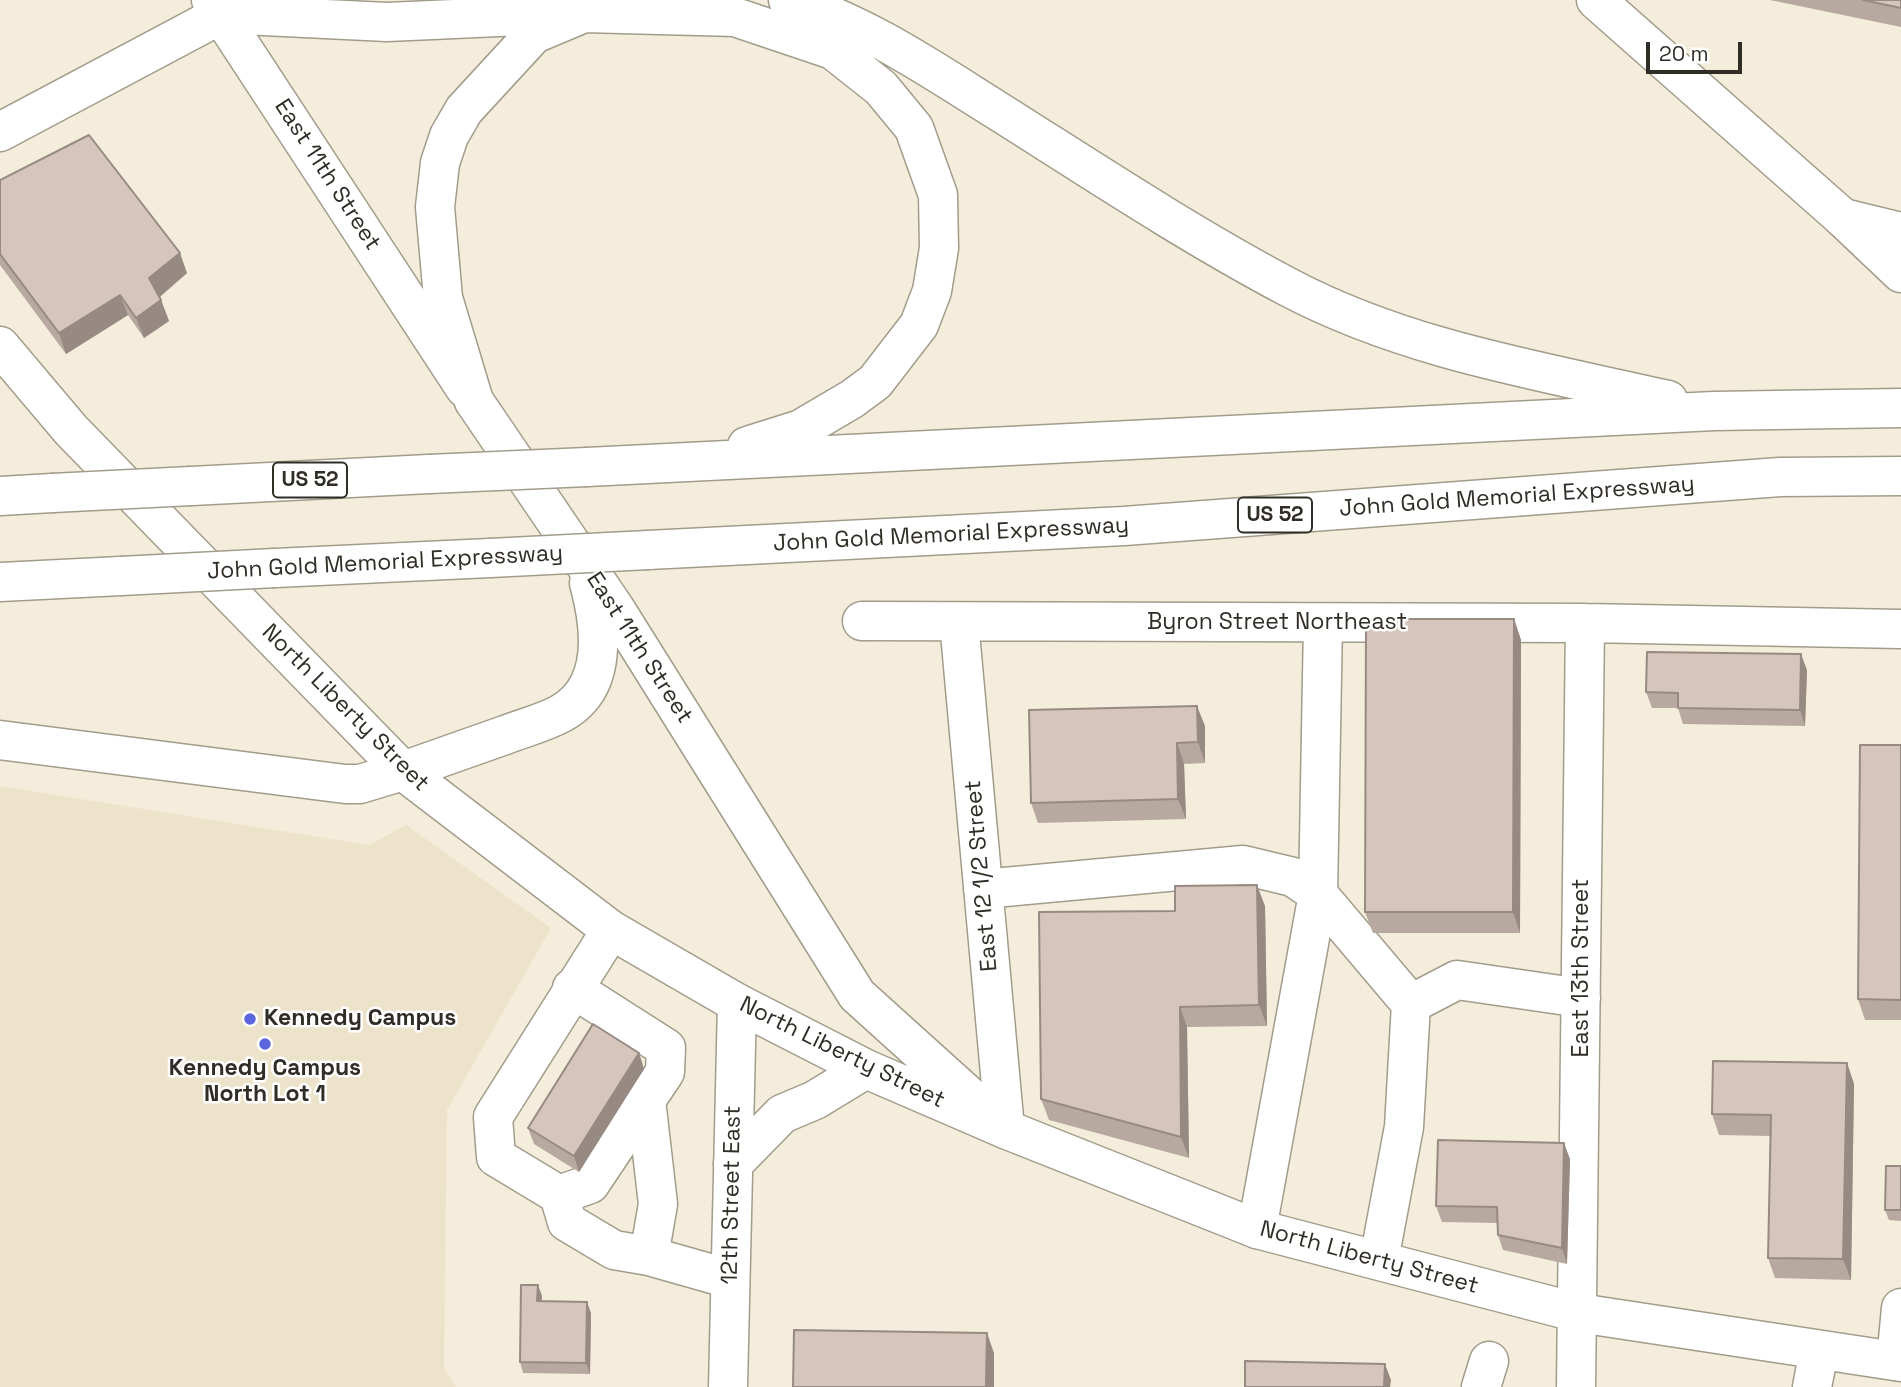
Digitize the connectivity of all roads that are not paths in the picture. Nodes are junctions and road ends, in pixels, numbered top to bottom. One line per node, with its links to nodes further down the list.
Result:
1 (369, 0): 4 (main road)
2 (788, 0): 13 (main road)
3 (1596, 0): 7 (main road)
4 (216, 7): 5 (main road); 6 (main road); 11 (main road, East 11th Street)
5 (584, 13): 11 (main road); 14 (main road)
6 (0, 132)
7 (1843, 218): 8 (main road); 9 (main road)
8 (1901, 232)
9 (1901, 273)
10 (0, 346): 25 (main road, North Liberty Street)
11 (474, 401): 17 (main road, East 11th Street)
12 (1898, 408): 13 (main road, US 52)
13 (1714, 411): 14 (main road, US 52)
14 (699, 462): 16 (main road, US 52, bridge)
15 (1901, 476): 18 (main road, John Gold Memorial Expressway / US 52, bridge)
16 (0, 495)
17 (572, 544): 25 (main road); 35 (main road, East 11th Street)
18 (0, 582)
19 (862, 621): 20 (main road, Byron Street Northeast)
20 (959, 622): 21 (main road, Byron Street Northeast); 26 (main road, East 12 1/2 Street)
21 (1323, 623): 22 (main road, Byron Street Northeast); 27 (main road)
22 (1585, 623): 23 (main road, Byron Street Northeast); 30 (main road, East 13th Street)
23 (1901, 629)
24 (0, 740): 25 (main road)
25 (403, 771): 28 (main road, North Liberty Street)
26 (983, 890): 27 (main road); 35 (main road, East 12 1/2 Street)
27 (1318, 894): 32 (main road); 38 (main road)
28 (611, 930): 29 (main road); 31 (main road, North Liberty Street)
29 (572, 988): 34 (main road); 37 (main road)
30 (1581, 999): 32 (main road); 43 (main road, East 13th Street)
31 (737, 1003): 33 (main road, North Liberty Street); 36 (main road, 12th Street East)
32 (1410, 1004): 40 (main road)
33 (866, 1069): 35 (main road, North Liberty Street); 36 (main road)
34 (646, 1100): 37 (main road); 39 (main road)
35 (1005, 1129): 38 (main road, North Liberty Street)
36 (733, 1164): 41 (main road, 12th Street East)
37 (559, 1195): 39 (main road)
38 (1257, 1229): 40 (main road, North Liberty Street)
39 (649, 1256): 41 (main road)
40 (1379, 1261): 43 (main road, North Liberty Street)
41 (730, 1279): 46 (main road, 12th Street East)
42 (1901, 1308): 44 (main road)
43 (1579, 1313): 45 (main road, North Liberty Street); 47 (main road, East 13th Street)
44 (1898, 1361): 45 (main road, North Liberty Street)
45 (1815, 1369)
46 (728, 1387)
47 (1576, 1387)

